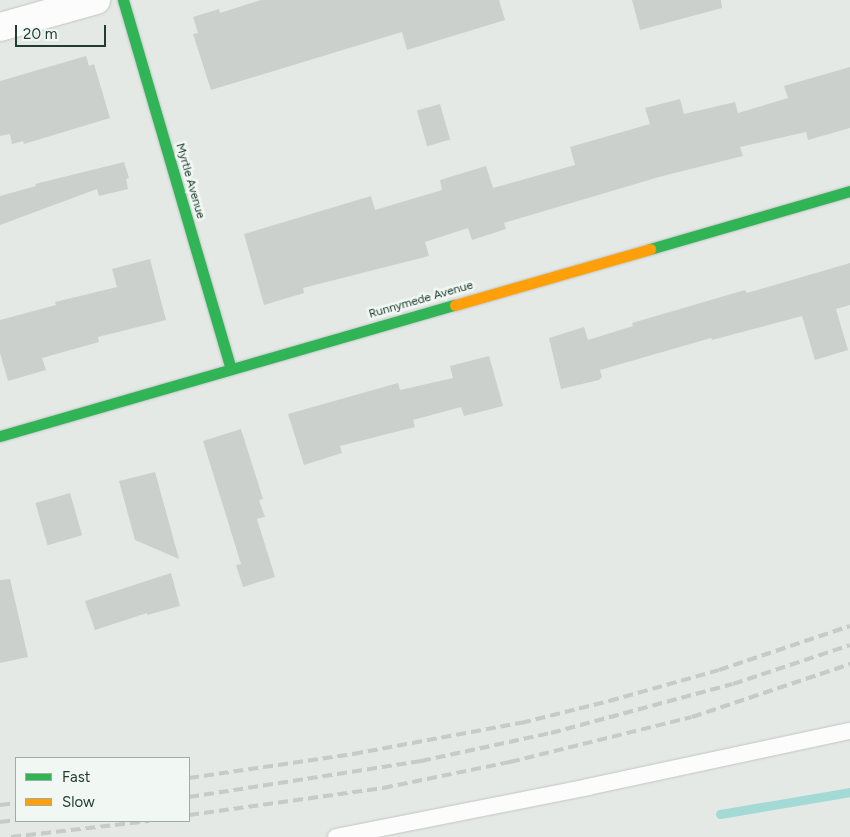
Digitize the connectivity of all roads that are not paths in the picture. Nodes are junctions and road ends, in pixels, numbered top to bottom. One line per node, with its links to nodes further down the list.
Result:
1 (96, 0): 3 (street)
2 (123, 0): 5 (street, Myrtle Avenue)
3 (0, 27)
4 (850, 191): 5 (street, Runnymede Avenue)
5 (231, 369): 6 (street, Runnymede Avenue)
6 (0, 436)
7 (850, 731): 8 (lane)
8 (336, 837)

